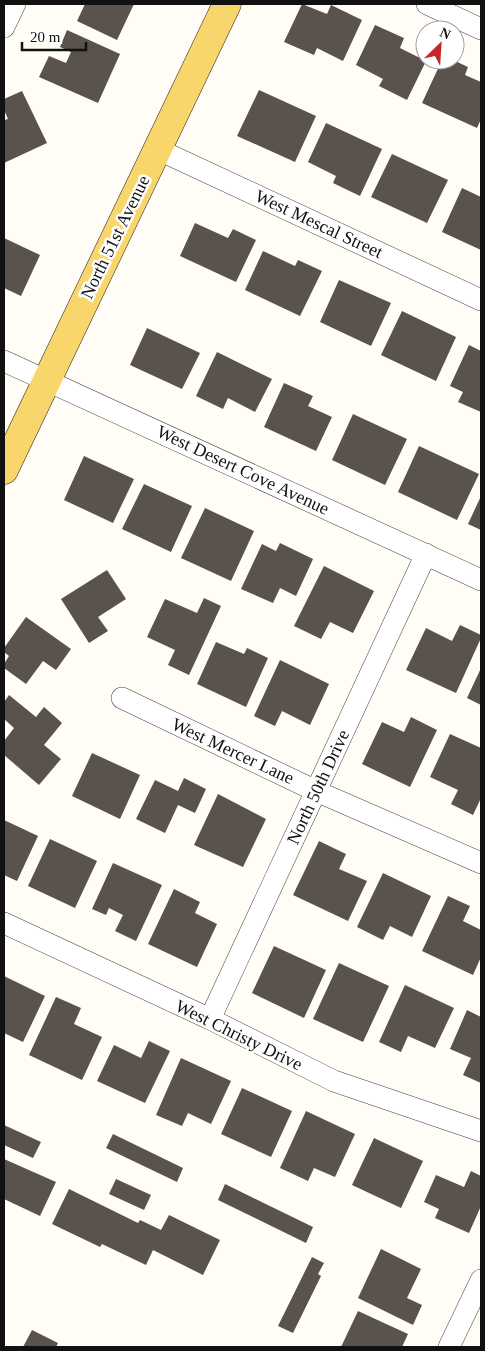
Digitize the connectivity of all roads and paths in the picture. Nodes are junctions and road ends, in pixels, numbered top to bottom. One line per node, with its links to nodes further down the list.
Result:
1 (15, 4): 4 (street)
2 (227, 4): 6 (main road, North 51st Avenue)
3 (427, 4): 5 (street)
4 (4, 27)
5 (481, 29)
6 (158, 149): 7 (street, West Mescal Street); 9 (main road, North 51st Avenue)
7 (481, 300)
8 (4, 361): 9 (street, West Desert Cove Avenue)
9 (46, 381): 10 (main road, North 51st Avenue); 11 (street, West Desert Cove Avenue)
10 (4, 470)
11 (426, 554): 12 (street, West Desert Cove Avenue); 14 (street, North 50th Drive)
12 (481, 580)
13 (122, 698): 14 (street, West Mercer Lane)
14 (316, 790): 15 (street, West Mercer Lane); 17 (street, North 50th Drive)
15 (481, 863)
16 (4, 923): 17 (street, West Christy Drive)
17 (210, 1019): 18 (street, West Christy Drive)
18 (481, 1130)
19 (481, 1280): 20 (street)
20 (449, 1347)

